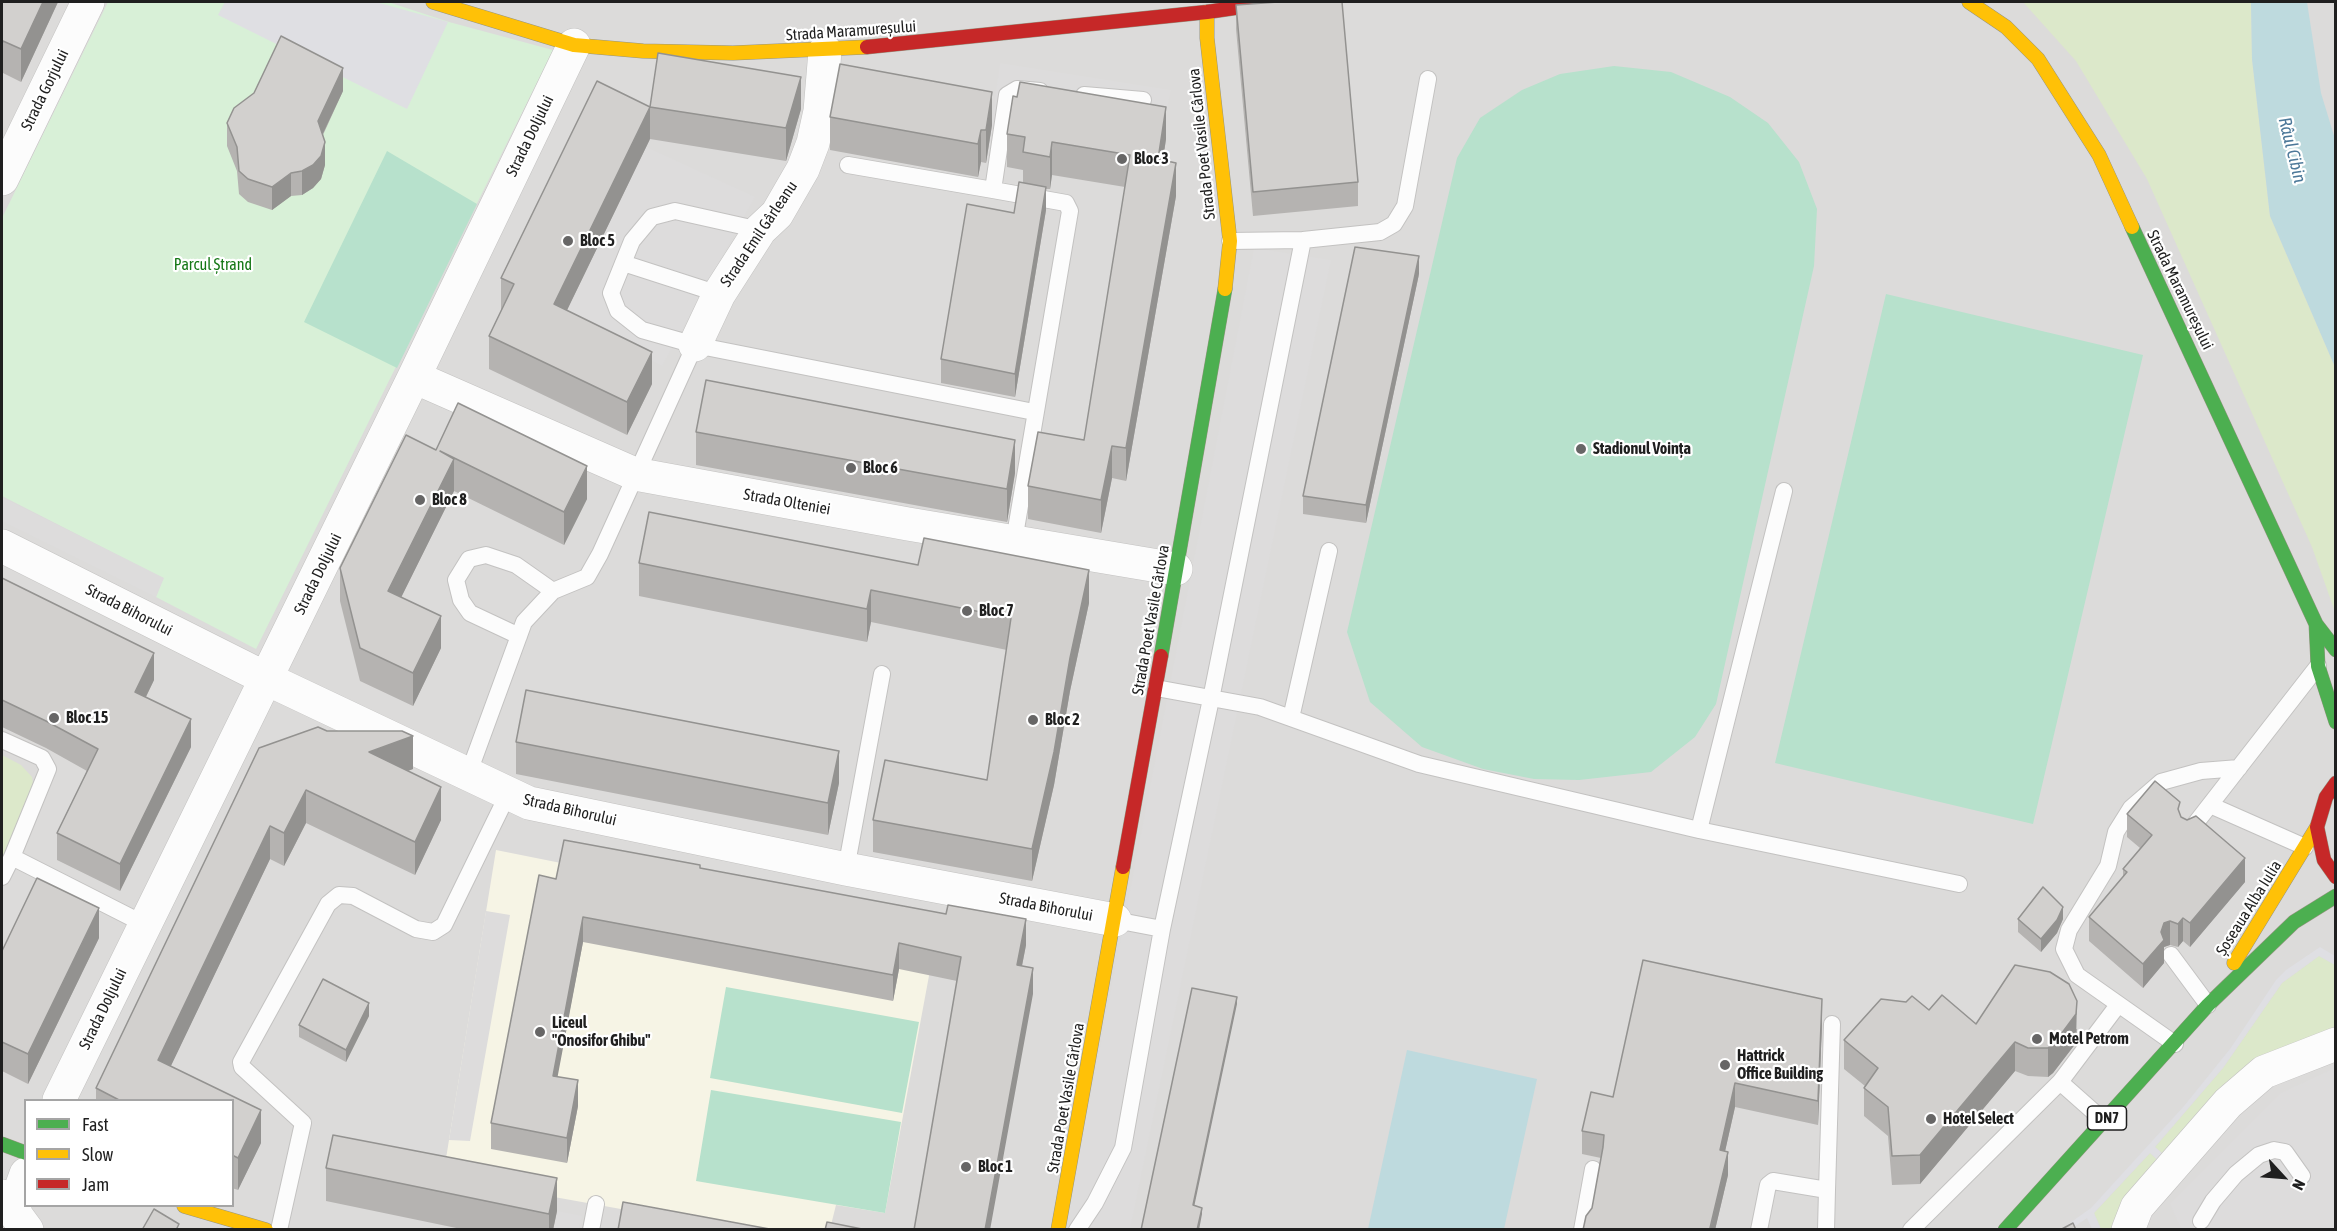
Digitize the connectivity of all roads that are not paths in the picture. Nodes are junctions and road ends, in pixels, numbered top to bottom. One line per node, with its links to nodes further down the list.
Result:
1 (88, 2): 12 (street, Strada Gorjului)
2 (433, 2): 7 (main road, Strada Maramureșului)
3 (1275, 2): 5 (main road, Strada Maramureșului)
4 (1969, 2): 29 (main road, Strada Maramureșului)
5 (1254, 3): 6 (main road, Strada Maramureșului)
6 (1207, 12): 8 (main road, Strada Maramureșului); 16 (main road, Strada Poet Vasile Cârlova)
7 (574, 45): 8 (main road, Strada Maramureșului); 20 (street, Strada Doljului)
8 (825, 51): 14 (street, Strada Emil Gârleanu)
9 (1428, 79): 15 (lane)
10 (1143, 100): 13 (lane)
11 (848, 165): 13 (lane)
12 (3, 174)
13 (993, 189): 21 (lane)
14 (760, 230): 17 (lane); 18 (street, Strada Emil Gârleanu)
15 (1303, 240): 16 (lane); 36 (lane)
16 (1230, 241): 27 (main road, Strada Poet Vasile Cârlova)
17 (623, 263): 18 (lane); 19 (lane)
18 (719, 294): 19 (street, Strada Emil Gârleanu)
19 (694, 345): 21 (lane); 22 (lane)
20 (414, 377): 22 (street, Strada Olteniei); 34 (street, Strada Doljului)
21 (1034, 412): 24 (lane)
22 (635, 474): 24 (street, Strada Olteniei); 28 (lane)
23 (1784, 491): 46 (lane)
24 (1014, 541): 27 (street, Strada Olteniei)
25 (2, 546): 34 (street, Strada Bihorului)
26 (1329, 551): 37 (lane)
27 (1176, 569): 35 (main road, Strada Poet Vasile Cârlova)
28 (553, 591): 30 (lane); 30 (lane)
29 (2316, 624): 31 (main road, Strada Maramureșului); 32 (main road, Strada Maramureșului)
30 (519, 636): 41 (lane)
31 (2336, 650)
32 (2318, 666): 38 (main road, Strada Maramureșului); 40 (lane)
33 (882, 674): 50 (lane)
34 (267, 679): 41 (street, Strada Bihorului); 56 (street, Strada Doljului)
35 (1156, 688): 36 (lane); 55 (main road, Strada Poet Vasile Cârlova)
36 (1211, 699): 37 (lane); 57 (lane)
37 (1291, 718): 46 (lane)
38 (2336, 722)
39 (2, 740): 49 (lane)
40 (2239, 768): 44 (lane); 59 (lane)
41 (468, 775): 43 (street, Strada Bihorului)
42 (2336, 783): 45 (main road, DN7)
43 (508, 794): 50 (street, Strada Bihorului); 78 (lane)
44 (2210, 805): 47 (lane); 48 (lane)
45 (2317, 827): 48 (main road, Șoseaua Alba Iulia / DN7); 52 (main road, DN7)
46 (1699, 830): 53 (lane)
47 (2188, 833)
48 (2305, 847): 60 (main road, Șoseaua Alba Iulia / DN7)
49 (12, 857): 51 (lane); 56 (lane)
50 (846, 869): 55 (street, Strada Bihorului)
51 (2, 877)
52 (2336, 877)
53 (1959, 884)
54 (2336, 896): 60 (main road, Șoseaua Alba Iulia / DN7)
55 (1114, 920): 57 (lane); 80 (main road, Strada Poet Vasile Cârlova)
56 (144, 924): 65 (street, Strada Doljului)
57 (1162, 929): 81 (lane)
58 (2171, 956): 60 (lane)
59 (2118, 1005): 62 (lane); 64 (lane)
60 (2208, 1005): 62 (main road, Șoseaua Alba Iulia / DN7)
61 (1832, 1024): 72 (lane)
62 (2175, 1044): 66 (main road, Șoseaua Alba Iulia / DN7)
63 (2336, 1044): 87 (street)
64 (2060, 1082): 66 (lane); 85 (lane)
65 (60, 1099)
66 (2104, 1121): 86 (main road, Șoseaua Alba Iulia / DN7)
67 (2, 1144): 68 (main road)
68 (24, 1152)
69 (1593, 1169): 82 (lane)
70 (2302, 1176): 76 (lane)
71 (24, 1180): 75 (street)
72 (1827, 1190): 83 (lane); 84 (lane)
73 (596, 1204): 79 (lane)
74 (187, 1207): 77 (main road)
75 (14, 1212)
76 (2201, 1221)
77 (266, 1230)
78 (279, 1230)
79 (591, 1230)
80 (1058, 1230)
81 (1077, 1230)
82 (1582, 1230)
83 (1759, 1230)
84 (1826, 1230)
85 (1911, 1230)
86 (2005, 1230)
87 (2128, 1230)

